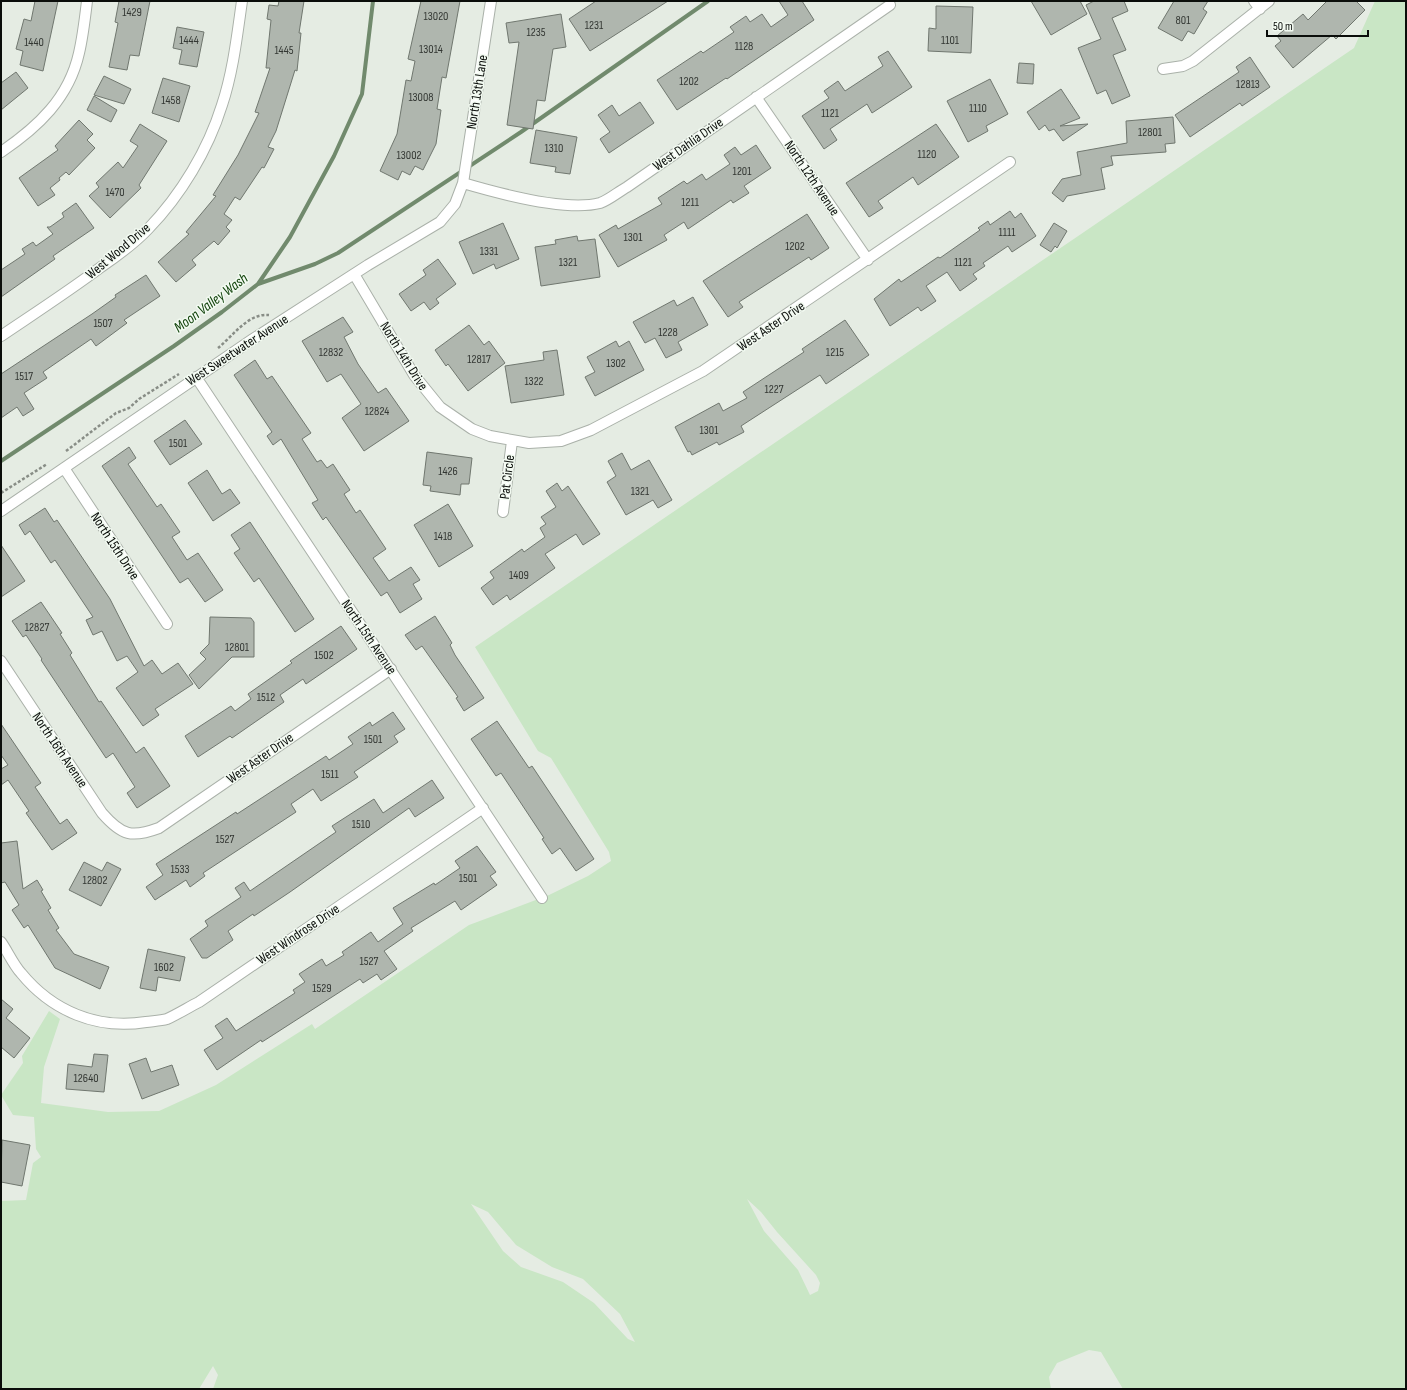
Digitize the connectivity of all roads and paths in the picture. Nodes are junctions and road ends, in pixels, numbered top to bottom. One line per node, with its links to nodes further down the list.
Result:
1 (87, 1): 9 (street)
2 (242, 1): 15 (street, West Wood Drive)
3 (491, 1): 11 (street, North 13th Lane)
4 (1269, 1): 5 (street)
5 (1257, 5): 7 (street)
6 (890, 6): 8 (street, West Dahlia Drive)
7 (1163, 69)
8 (756, 96): 11 (street, West Dahlia Drive); 12 (street, North 12th Avenue)
9 (1, 152)
10 (1010, 162): 12 (street, West Aster Drive)
11 (463, 180): 13 (street, West Sweetwater Avenue)
12 (868, 260): 19 (street, West Aster Drive)
13 (354, 274): 14 (street, West Sweetwater Avenue); 19 (street, North 14th Drive)
14 (281, 321): 16 (path); 18 (street, West Sweetwater Avenue)
15 (1, 336)
16 (217, 348)
17 (184, 370): 20 (path)
18 (196, 377): 22 (street, West Sweetwater Avenue); 28 (street, North 15th Avenue)
19 (512, 441): 25 (street, Pat Circle)
20 (62, 454)
21 (49, 463): 23 (path)
22 (64, 468): 24 (street, West Sweetwater Avenue); 26 (street, North 15th Drive)
23 (1, 493)
24 (1, 511)
25 (503, 512)
26 (167, 624)
27 (1, 661): 30 (street, North 16th Avenue)
28 (390, 669): 29 (street, North 15th Avenue); 30 (street, West Aster Drive)
29 (483, 808): 31 (street, North 15th Avenue); 32 (street, West Windrose Drive)
30 (125, 832)
31 (542, 898)
32 (1, 942)

